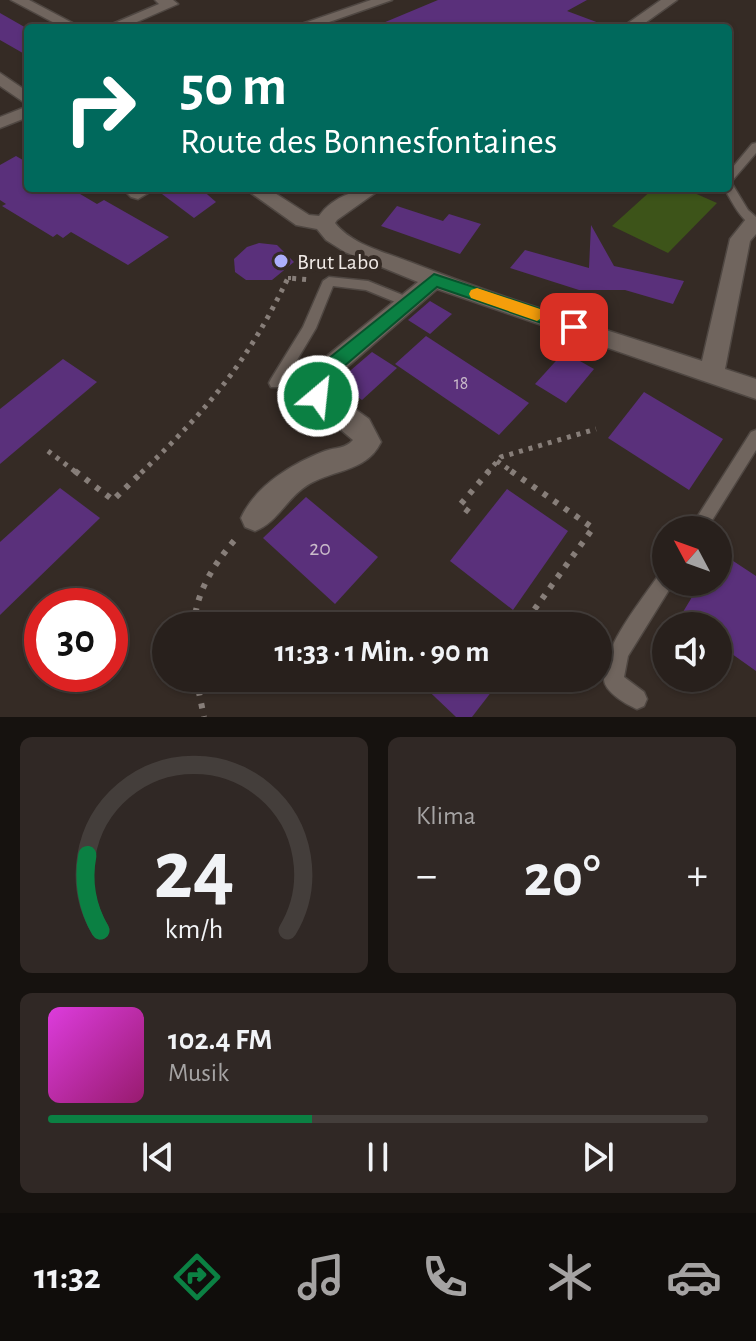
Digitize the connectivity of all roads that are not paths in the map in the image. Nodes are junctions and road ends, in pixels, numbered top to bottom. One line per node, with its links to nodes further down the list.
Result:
1 (18, 0): 5 (street)
2 (162, 0): 6 (street)
3 (385, 0): 7 (street)
4 (670, 0): 8 (street)
5 (67, 24)
6 (120, 24)
7 (310, 24)
8 (634, 24)
9 (0, 78): 10 (street)
10 (24, 97)
11 (24, 113): 12 (street)
12 (0, 123)
13 (756, 146): 14 (lane)
14 (732, 177)
15 (732, 188): 19 (lane)
16 (264, 192): 18 (street)
17 (366, 192): 18 (street)
18 (324, 224): 20 (street)
19 (754, 224): 22 (street)
20 (434, 280): 21 (street); 22 (street)
21 (410, 303): 23 (lane); 27 (street)
22 (712, 373): 24 (street)
23 (276, 383)
24 (756, 389)
25 (756, 437): 26 (lane)
26 (706, 516)
27 (255, 518)
28 (655, 596): 29 (lane)
29 (637, 699)

